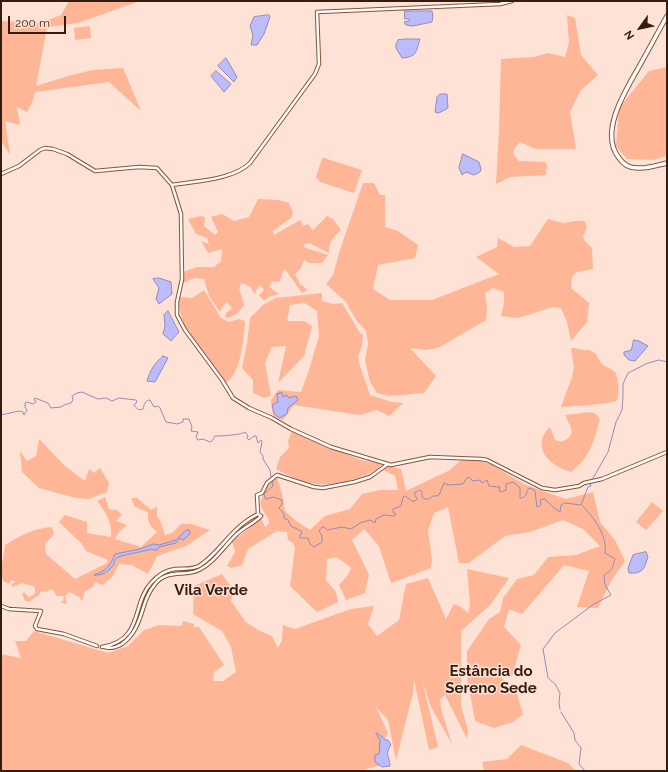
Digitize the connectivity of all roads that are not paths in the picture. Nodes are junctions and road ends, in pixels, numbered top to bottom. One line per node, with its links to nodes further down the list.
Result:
1 (512, 1): 5 (street)
2 (667, 16): 3 (main road)
3 (667, 163)
4 (1, 174): 5 (street)
5 (172, 185): 7 (street)
6 (667, 452): 7 (street)
7 (388, 464): 8 (street)
8 (258, 514): 8 (street)
9 (1, 606): 10 (street)
10 (97, 646)

